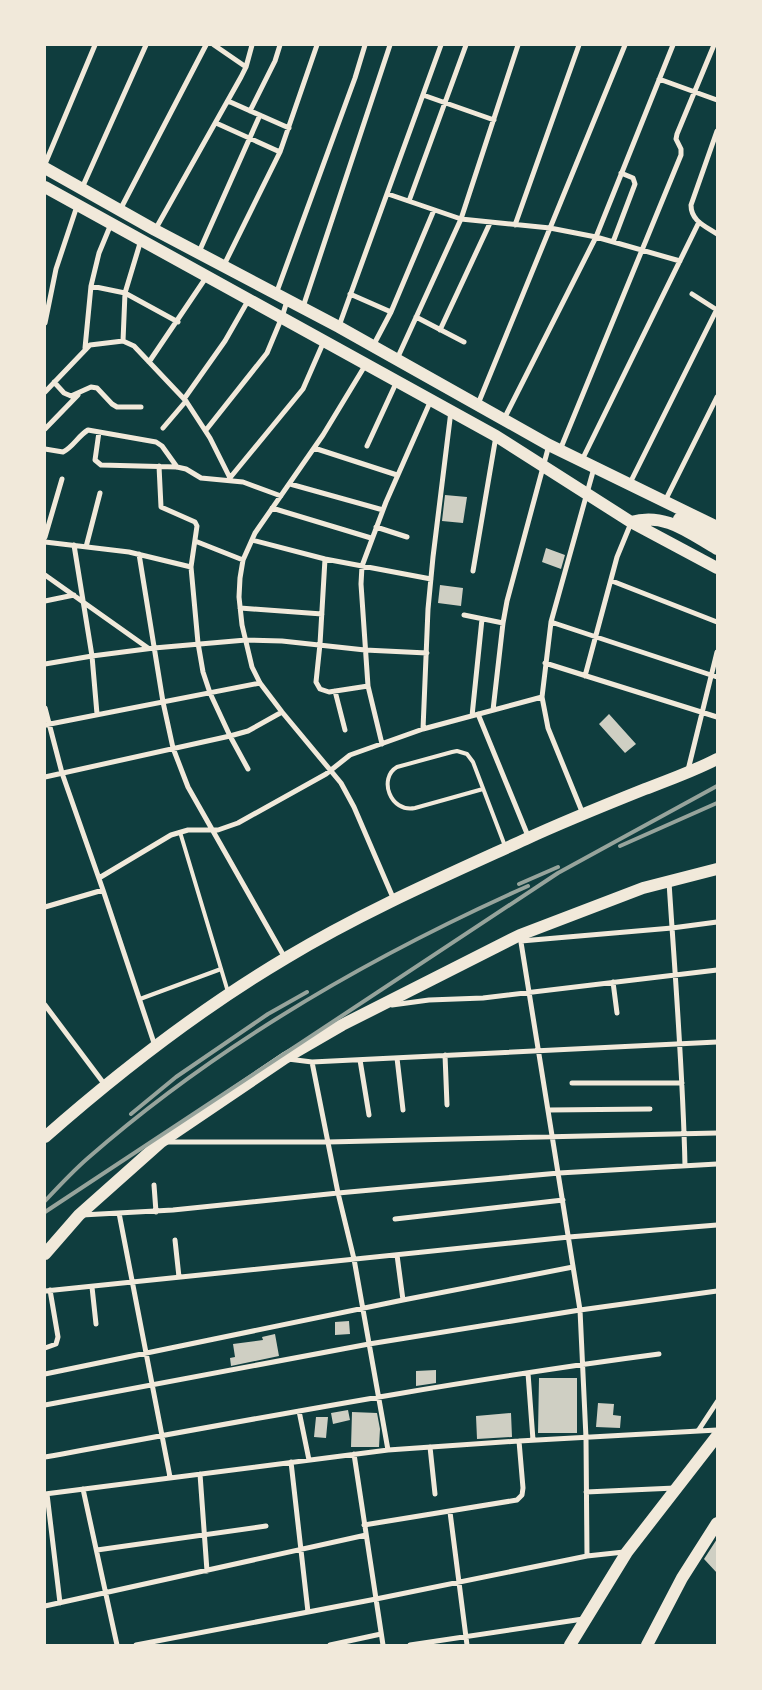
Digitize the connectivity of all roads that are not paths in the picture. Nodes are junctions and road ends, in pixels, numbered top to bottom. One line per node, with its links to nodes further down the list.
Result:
1 (95, 45): 32 (street)
2 (146, 45): 36 (street)
3 (206, 45): 40 (street)
4 (214, 45): 17 (street)
5 (252, 45): 17 (street)
6 (280, 45): 24 (street)
7 (317, 45): 28 (street)
8 (365, 45): 62 (street)
9 (390, 45): 64 (street)
10 (441, 45): 20 (street)
11 (466, 45): 23 (street)
12 (518, 45): 26 (street)
13 (579, 45): 46 (street)
14 (625, 45): 47 (street)
15 (673, 45): 18 (street)
16 (714, 45): 19 (street)
17 (246, 67): 22 (street)
18 (659, 79): 19 (street); 34 (street)
19 (694, 92): 21 (street); 53 (street)
20 (423, 95): 23 (street); 37 (street)
21 (717, 100)
22 (228, 101): 24 (street); 27 (street)
23 (445, 102): 26 (street); 38 (street)
24 (250, 111): 25 (street)
25 (260, 115): 28 (street); 30 (street)
26 (494, 120): 42 (street)
27 (216, 123): 30 (street); 48 (street)
28 (289, 128): 31 (street)
29 (717, 130): 43 (street)
30 (249, 138): 31 (street); 54 (street)
31 (280, 152): 56 (street)
32 (45, 164)
33 (45, 168): 36 (main road)
34 (621, 173): 50 (street); 52 (street)
35 (45, 187): 39 (main road)
36 (82, 189): 40 (main road)
37 (388, 194): 38 (street); 60 (street)
38 (409, 201): 41 (street)
39 (78, 204): 44 (main road); 70 (street)
40 (120, 210): 48 (main road)
41 (434, 210): 42 (street); 66 (street)
42 (461, 218): 45 (street); 68 (street)
43 (699, 222): 49 (street); 55 (street)
44 (112, 223): 51 (main road); 58 (street)
45 (490, 223): 46 (street); 72 (street)
46 (515, 225): 47 (street)
47 (550, 228): 50 (street); 88 (street)
48 (155, 230): 54 (main road)
49 (717, 234)
50 (596, 237): 52 (street); 91 (street)
51 (141, 239): 57 (main road); 59 (street)
52 (613, 242): 53 (street)
53 (641, 250): 55 (street); 99 (street)
54 (199, 252): 56 (main road)
55 (680, 261): 101 (street)
56 (224, 266): 62 (main road)
57 (207, 276): 63 (main road); 69 (street)
58 (91, 286): 59 (street); 77 (street)
59 (125, 294): 69 (street); 73 (street)
60 (350, 294): 66 (street); 71 (street)
61 (692, 294): 65 (street)
62 (282, 296): 64 (main road); 67 (street)
63 (249, 299): 67 (main road); 86 (street)
64 (303, 308): 71 (main road)
65 (717, 309): 110 (street)
66 (391, 312): 76 (street)
67 (282, 317): 74 (main road); 94 (street)
68 (416, 317): 72 (street); 78 (street)
69 (178, 322): 79 (street)
70 (45, 323)
71 (339, 326): 76 (main road)
72 (440, 330): 75 (street)
73 (123, 341): 77 (street); 79 (street)
74 (325, 341): 80 (main road); 108 (street)
75 (464, 342)
76 (373, 346): 78 (main road)
77 (85, 348): 82 (street)
78 (397, 359): 88 (main road)
79 (149, 362): 86 (street)
80 (366, 364): 81 (main road); 98 (street)
81 (397, 381): 87 (main road); 97 (street)
82 (54, 382): 83 (street); 84 (street)
83 (45, 392)
84 (80, 393): 89 (street); 93 (street)
85 (717, 397): 114 (street)
86 (185, 400): 92 (street); 94 (street)
87 (431, 400): 90 (main road); 106 (street)
88 (478, 404): 91 (main road)
89 (141, 407)
90 (451, 411): 96 (main road); 138 (street)
91 (504, 419): 99 (main road)
92 (163, 428)
93 (45, 429)
94 (206, 430): 108 (street)
95 (99, 432): 100 (street); 103 (street); 104 (street)
96 (496, 436): 102 (main road); 136 (street)
97 (367, 446)
98 (314, 448): 106 (street); 109 (street)
99 (554, 448): 101 (main road); 102 (street)
100 (45, 449)
101 (581, 462): 105 (main road)
102 (543, 464): 112 (main road); 149 (street)
103 (159, 466): 104 (street); 126 (street)
104 (177, 466): 108 (street)
105 (594, 468): 110 (main road); 112 (street)
106 (397, 475): 116 (street)
107 (62, 479): 121 (street)
108 (229, 479): 113 (street)
109 (290, 484): 113 (street); 116 (street)
110 (628, 485): 114 (main road); 123 (main road)
111 (100, 493): 128 (street)
112 (586, 493): 117 (main road); 147 (street)
113 (282, 496): 115 (street)
114 (664, 503): 119 (main road)
115 (272, 508): 122 (street); 124 (street)
116 (383, 510): 118 (street)
117 (631, 522): 129 (main road); 135 (main road); 139 (street)
118 (376, 527): 120 (street); 122 (street)
119 (717, 527)
120 (407, 536)
121 (45, 537)
122 (371, 538): 133 (street)
123 (717, 538)
124 (252, 540): 131 (street); 132 (street)
125 (45, 542): 127 (street)
126 (195, 542): 132 (street); 134 (street)
127 (74, 545): 128 (street); 142 (street)
128 (86, 547): 130 (street)
129 (717, 549)
130 (139, 554): 134 (street); 154 (street)
131 (325, 559): 133 (street); 144 (street)
132 (243, 560): 143 (street)
133 (362, 566): 138 (street); 155 (street)
134 (191, 567): 152 (street)
135 (717, 568)
136 (473, 571)
137 (45, 575): 140 (street)
138 (431, 578): 157 (street)
139 (612, 581): 148 (street); 150 (street)
140 (74, 595): 141 (street); 142 (street)
141 (45, 601)
142 (84, 601): 154 (street); 158 (street)
143 (240, 608): 144 (street); 151 (street)
144 (322, 614): 153 (street)
145 (464, 615): 146 (street)
146 (482, 619): 149 (street); 174 (street)
147 (551, 622): 150 (street); 159 (street)
148 (717, 622)
149 (503, 623): 170 (street)
150 (597, 636): 161 (street); 162 (street)
151 (246, 640): 152 (street); 153 (street); 163 (street)
152 (198, 643): 154 (street); 166 (street)
153 (320, 644): 155 (street); 165 (street)
154 (151, 648): 158 (street); 168 (street)
155 (365, 650): 157 (street); 164 (street)
156 (717, 652): 162 (street)
157 (427, 653): 177 (street)
158 (92, 656): 160 (street); 173 (street)
159 (546, 663): 161 (street); 167 (street)
160 (45, 664)
161 (585, 676): 172 (street)
162 (714, 676): 172 (street)
163 (260, 683): 166 (street); 171 (street)
164 (368, 686): 165 (street); 180 (street)
165 (335, 691): 178 (street)
166 (210, 694): 168 (street); 179 (street)
167 (542, 697): 170 (street); 189 (street)
168 (163, 702): 173 (street); 181 (street)
169 (45, 708): 176 (street)
170 (493, 710): 174 (street)
171 (282, 712): 179 (street); 184 (street)
172 (703, 713): 175 (street); 186 (street)
173 (97, 714): 176 (street)
174 (475, 715): 177 (street); 192 (street)
175 (717, 717)
176 (47, 725): 185 (street)
177 (423, 729): 180 (street)
178 (345, 730)
179 (230, 736): 181 (street); 183 (street)
180 (382, 744): 184 (street)
181 (172, 748): 185 (street); 190 (street)
182 (717, 759): 186 (main road)
183 (248, 769)
184 (331, 770): 190 (street); 198 (street)
185 (62, 773): 187 (street); 195 (street)
186 (688, 773): 189 (main road)
187 (45, 778)
188 (483, 789): 188 (lane); 193 (lane)
189 (583, 814): 192 (main road)
190 (211, 830): 191 (street); 203 (street)
191 (180, 832): 195 (street); 204 (lane)
192 (529, 838): 193 (main road)
193 (506, 848): 198 (main road)
194 (717, 869): 196 (main road)
195 (99, 878): 197 (street)
196 (669, 881): 201 (street); 202 (main road)
197 (103, 890): 199 (street); 210 (street)
198 (395, 901): 203 (main road)
199 (45, 907)
200 (717, 922): 201 (street)
201 (672, 928): 202 (street); 206 (street)
202 (520, 938): 208 (street); 212 (main road)
203 (285, 958): 209 (main road)
204 (221, 969): 209 (lane); 210 (lane)
205 (717, 970): 206 (street)
206 (674, 975): 207 (street); 215 (street)
207 (613, 982): 208 (street); 213 (street)
208 (529, 991): 212 (street); 217 (street)
209 (229, 995): 216 (main road)
210 (140, 999): 216 (street)
211 (45, 1005): 225 (street)
212 (378, 1006): 219 (main road)
213 (617, 1013)
214 (717, 1042): 215 (street)
215 (680, 1044): 217 (street); 224 (street)
216 (155, 1046): 225 (main road)
217 (539, 1050): 218 (street); 229 (street)
218 (445, 1055): 220 (street); 226 (street)
219 (285, 1058): 222 (street); 235 (main road)
220 (397, 1058): 221 (street); 228 (street)
221 (360, 1060): 222 (street); 230 (street)
222 (312, 1062): 236 (street)
223 (572, 1083): 224 (street)
224 (682, 1083): 231 (street)
225 (105, 1085): 233 (main road)
226 (447, 1105)
227 (650, 1109): 229 (street)
228 (403, 1110)
229 (549, 1110): 234 (street)
230 (369, 1115)
231 (684, 1133): 232 (street); 234 (street); 238 (street)
232 (717, 1133)
233 (45, 1137)
234 (553, 1137): 236 (street); 239 (street)
235 (161, 1142): 236 (street); 245 (main road)
236 (328, 1142): 241 (street)
237 (717, 1164): 238 (street)
238 (685, 1166): 239 (street)
239 (559, 1173): 241 (street); 242 (street)
240 (154, 1185): 243 (street)
241 (338, 1193): 243 (street); 252 (street)
242 (563, 1200): 246 (street); 248 (street)
243 (156, 1212): 244 (street)
244 (119, 1213): 245 (street); 255 (street)
245 (79, 1215): 250 (main road)
246 (395, 1219)
247 (717, 1225): 248 (street)
248 (569, 1237): 251 (street); 253 (street)
249 (175, 1240): 254 (street)
250 (45, 1254)
251 (397, 1255): 252 (street); 259 (street)
252 (354, 1259): 254 (street); 260 (street)
253 (573, 1267): 259 (street); 261 (street)
254 (179, 1277): 255 (street)
255 (134, 1282): 256 (street); 265 (street)
256 (92, 1287): 257 (street); 262 (street)
257 (48, 1290): 264 (street)
258 (717, 1291): 261 (street)
259 (403, 1300): 260 (street)
260 (363, 1308): 263 (street); 265 (street)
261 (580, 1310): 263 (street); 267 (street)
262 (96, 1324)
263 (369, 1344): 270 (street); 271 (street)
264 (45, 1348)
265 (146, 1353): 269 (street); 270 (street)
266 (659, 1354): 267 (street)
267 (583, 1364): 268 (street); 279 (street)
268 (528, 1373): 271 (street); 281 (street)
269 (45, 1374)
270 (153, 1385): 273 (street); 277 (street)
271 (379, 1396): 274 (street); 283 (street)
272 (717, 1402): 276 (street)
273 (45, 1405)
274 (299, 1411): 277 (street); 286 (street)
275 (717, 1430): 276 (street)
276 (698, 1431): 279 (street)
277 (163, 1436): 285 (street); 289 (street)
278 (717, 1436): 290 (main road)
279 (586, 1438): 281 (street); 292 (street)
280 (520, 1440): 281 (street); 282 (street); 295 (street)
281 (533, 1440)
282 (430, 1446): 283 (street); 294 (street)
283 (388, 1450): 284 (street)
284 (354, 1454): 286 (street); 297 (street)
285 (45, 1457)
286 (309, 1460): 287 (street)
287 (291, 1462): 288 (street); 303 (street)
288 (200, 1474): 289 (street); 300 (street)
289 (170, 1477): 291 (street)
290 (676, 1488): 292 (street); 304 (main road)
291 (83, 1489): 293 (street); 302 (street)
292 (586, 1492): 305 (street)
293 (46, 1494): 299 (street)
294 (435, 1494)
295 (450, 1512): 297 (street); 307 (street)
296 (717, 1524): 323 (main road)
297 (364, 1525): 301 (street)
298 (266, 1526): 300 (street)
299 (48, 1528): 310 (street)
300 (204, 1535): 302 (street); 306 (street)
301 (366, 1535): 303 (street); 309 (street)
302 (97, 1550): 308 (street)
303 (302, 1550): 306 (street); 312 (street)
304 (627, 1552): 305 (street); 313 (main road)
305 (587, 1556): 307 (street)
306 (207, 1571): 308 (street)
307 (459, 1582): 309 (street); 315 (street)
308 (106, 1592): 310 (street); 316 (street)
309 (376, 1599): 312 (street); 314 (street)
310 (60, 1603): 311 (street)
311 (45, 1606)
312 (308, 1612): 317 (street)
313 (587, 1618): 315 (street); 322 (main road)
314 (381, 1634): 318 (street); 319 (street)
315 (466, 1636): 320 (street); 321 (street)
316 (117, 1645)
317 (136, 1645)
318 (330, 1645)
319 (383, 1645)
320 (410, 1645)
321 (467, 1645)
322 (570, 1645)
323 (647, 1645)

